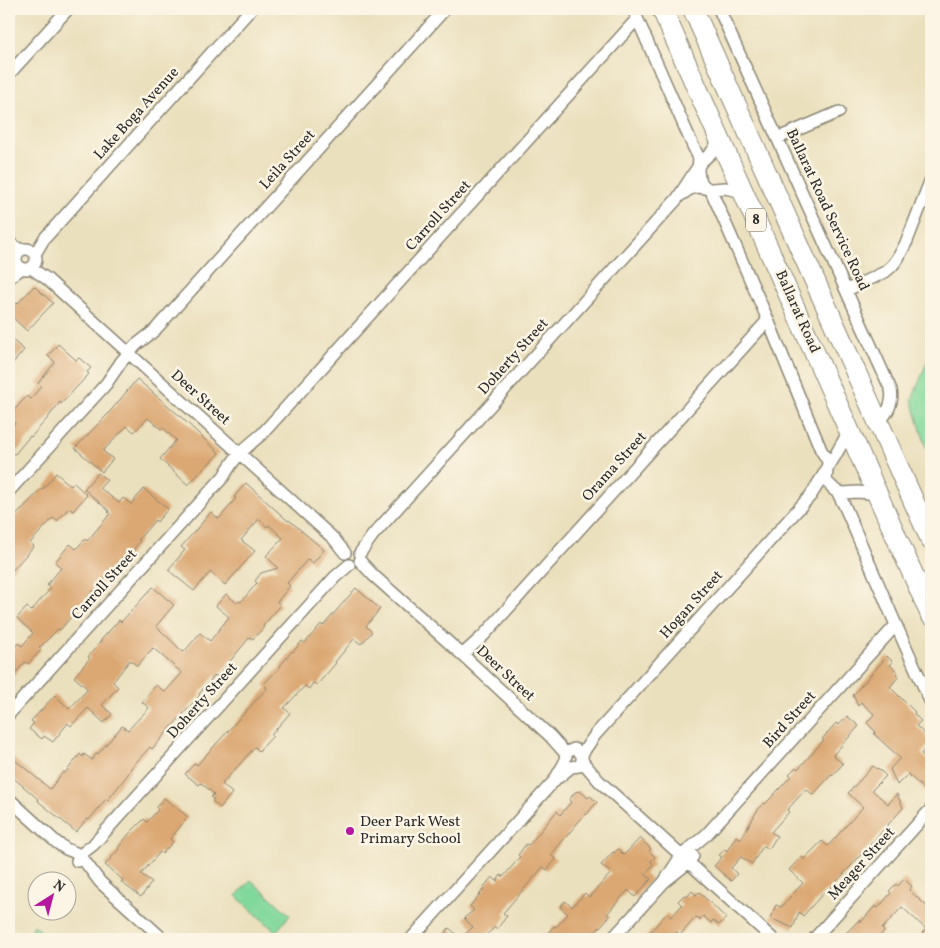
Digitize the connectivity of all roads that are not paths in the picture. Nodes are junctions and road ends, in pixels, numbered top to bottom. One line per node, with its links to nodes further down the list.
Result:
1 (68, 9): 8 (street)
2 (251, 9): 18 (street, Lake Boga Avenue)
3 (445, 9): 22 (street, Leila Street)
4 (662, 9): 11 (highway, Ballarat Road / 8)
5 (693, 9): 23 (highway, Ballarat Road / 8)
6 (720, 9): 10 (street, Ballarat Road Service Road)
7 (635, 14): 12 (street); 25 (street, Carroll Street)
8 (9, 74)
9 (839, 112): 10 (street)
10 (778, 138): 20 (street, Ballarat Road Service Road)
11 (720, 139): 12 (street, Doherty Street); 15 (highway, Ballarat Road / 8)
12 (699, 165): 14 (street); 16 (street, Doherty Street)
13 (931, 179): 20 (street)
14 (708, 188): 15 (street, Doherty Street); 16 (street, Doherty Street); 21 (street)
15 (744, 192): 24 (highway, Ballarat Road / 8)
16 (677, 198): 32 (street, Doherty Street)
17 (9, 244): 18 (street, Deer Street)
18 (26, 259): 19 (street, Lake Boga Avenue); 22 (street, Deer Street)
19 (9, 278)
20 (847, 290): 23 (street, Ballarat Road Service Road)
21 (768, 320): 26 (street); 35 (street, Orama Street)
22 (131, 356): 25 (street, Deer Street); 27 (street, Leila Street)
23 (879, 424): 31 (highway, Ballarat Road / 8)
24 (849, 431): 26 (street, Hogan Street); 29 (highway, Ballarat Road / 8)
25 (242, 457): 32 (street, Deer Street); 37 (street, Carroll Street)
26 (828, 469): 28 (street); 30 (street, Hogan Street)
27 (9, 491)
28 (836, 491): 29 (street); 30 (street); 34 (street)
29 (878, 494): 33 (highway, Ballarat Road / 8)
30 (811, 495): 38 (street, Hogan Street)
31 (931, 540)
32 (352, 557): 35 (street, Deer Street); 41 (street, Doherty Street)
33 (931, 615)
34 (896, 626): 36 (street); 42 (street, Bird Street)
35 (464, 657): 38 (street, Deer Street)
36 (931, 703)
37 (9, 714)
38 (574, 758): 42 (street, Deer Street); 44 (street, Hogan Street)
39 (9, 799): 41 (street)
40 (931, 809): 47 (street, Meager Street)
41 (80, 858): 43 (street)
42 (685, 859): 45 (street, Bird Street); 46 (street, Deer Street)
43 (163, 939)
44 (411, 939)
45 (612, 939)
46 (773, 939)
47 (814, 939)

